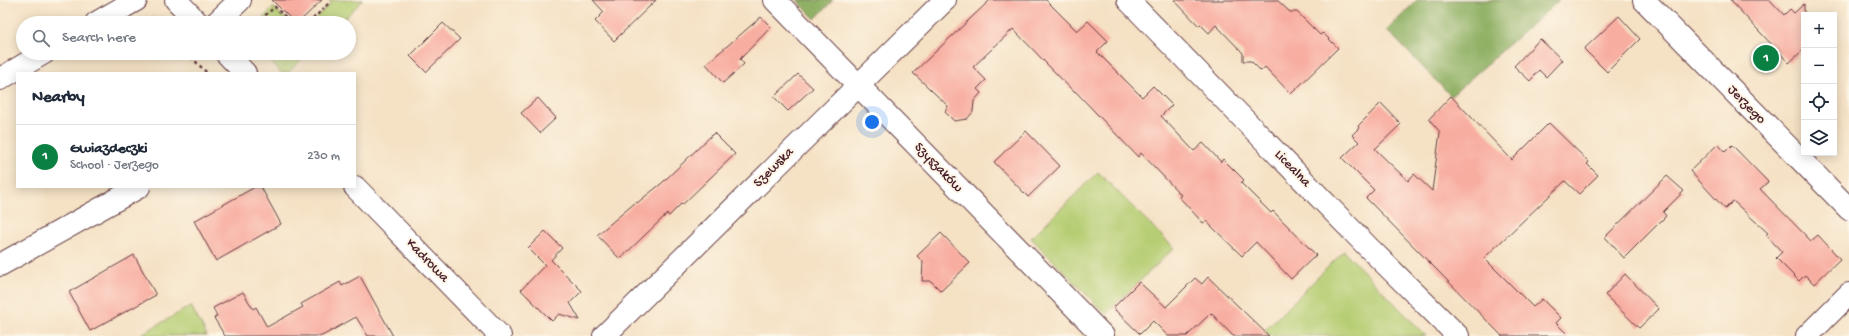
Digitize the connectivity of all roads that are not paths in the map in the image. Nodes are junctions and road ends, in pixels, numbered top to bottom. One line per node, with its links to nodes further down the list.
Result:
1 (136, 0): 8 (street)
2 (176, 0): 9 (street)
3 (240, 0): 10 (street)
4 (775, 0): 15 (street, Szyszaków)
5 (945, 0): 15 (street, Szewska)
6 (1128, 0): 24 (street, Licealna)
7 (1644, 0): 18 (street, Jerzego)
8 (108, 16)
9 (191, 16)
10 (223, 16)
11 (32, 60): 14 (street)
12 (233, 60): 13 (street)
13 (244, 72)
14 (0, 79)
15 (857, 85): 22 (street, Szewska); 23 (street, Szyszaków)
16 (137, 188): 19 (street)
17 (356, 188): 21 (street, Kadrowa)
18 (1849, 209)
19 (0, 265)
20 (1849, 294): 25 (street)
21 (500, 336)
22 (604, 336)
23 (1103, 336)
24 (1458, 336)
25 (1807, 336)

